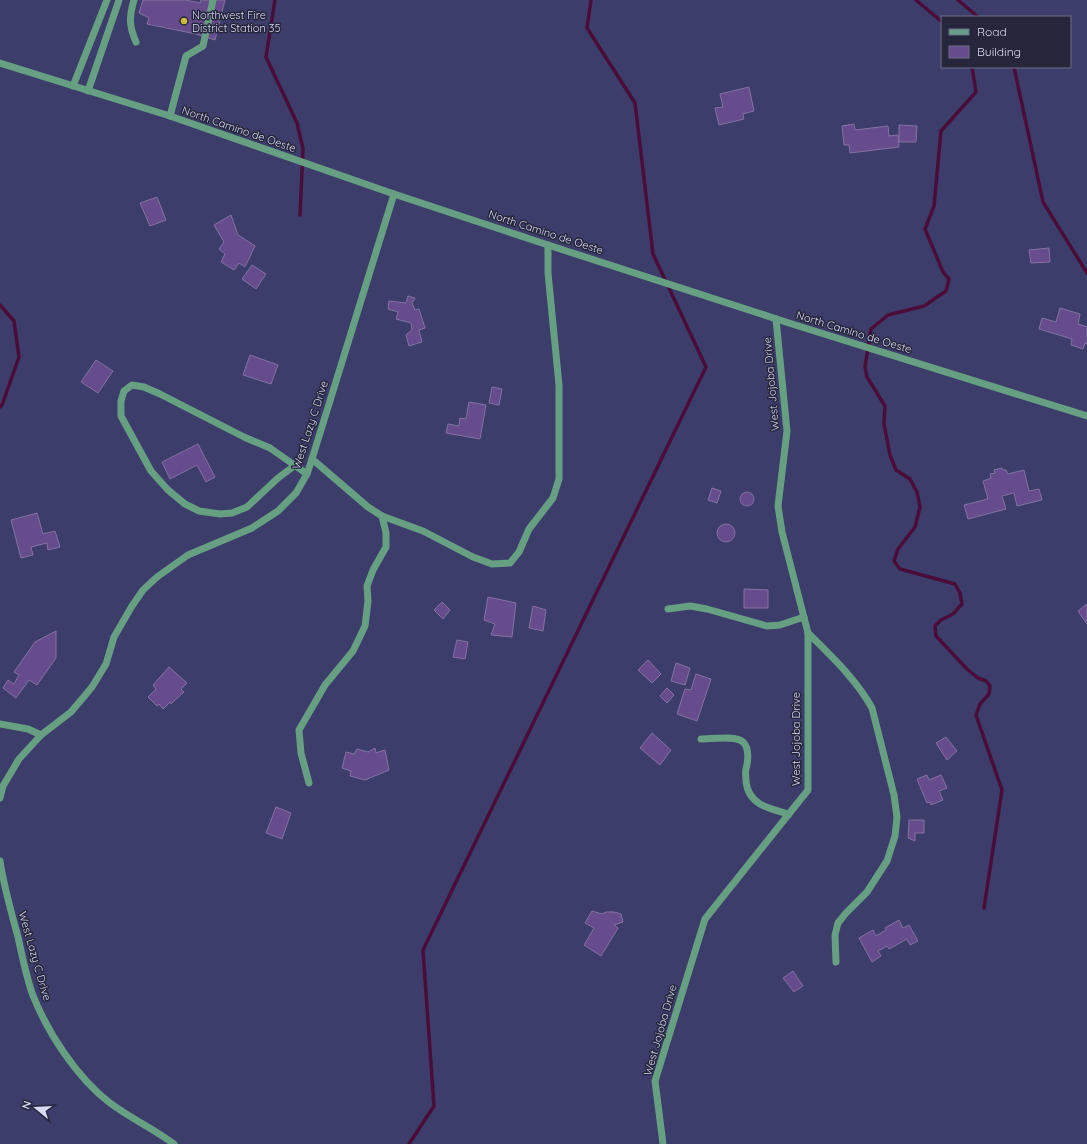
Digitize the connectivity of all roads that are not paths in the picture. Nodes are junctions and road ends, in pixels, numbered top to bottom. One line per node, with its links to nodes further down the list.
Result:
1 (107, 0): 7 (street)
2 (119, 0): 8 (street)
3 (134, 0): 5 (street)
4 (213, 0): 9 (street)
5 (136, 42)
6 (0, 63): 7 (street, North Camino de Oeste)
7 (73, 86): 8 (street, North Camino de Oeste)
8 (88, 91): 9 (street, North Camino de Oeste)
9 (170, 116): 10 (street, North Camino de Oeste)
10 (394, 194): 11 (street, North Camino de Oeste); 14 (street, West Lazy C Drive)
11 (548, 245): 12 (street, North Camino de Oeste); 17 (street)
12 (776, 319): 13 (street, North Camino de Oeste); 19 (street, West Jojoba Drive)
13 (1087, 416)
14 (312, 459): 16 (street, West Lazy C Drive); 17 (street)
15 (294, 466): 15 (street); 16 (street)
16 (306, 474): 22 (street, West Lazy C Drive)
17 (382, 516): 24 (street)
18 (668, 609): 19 (street)
19 (804, 617): 20 (street, West Jojoba Drive)
20 (808, 633): 26 (street, West Jojoba Drive); 28 (street)
21 (0, 724): 22 (street)
22 (41, 735): 25 (street, West Lazy C Drive)
23 (701, 739): 26 (street)
24 (309, 783)
25 (0, 798)
26 (789, 814): 30 (street, West Jojoba Drive)
27 (0, 861): 29 (street, West Lazy C Drive)
28 (836, 962)
29 (174, 1144)
30 (663, 1144)

